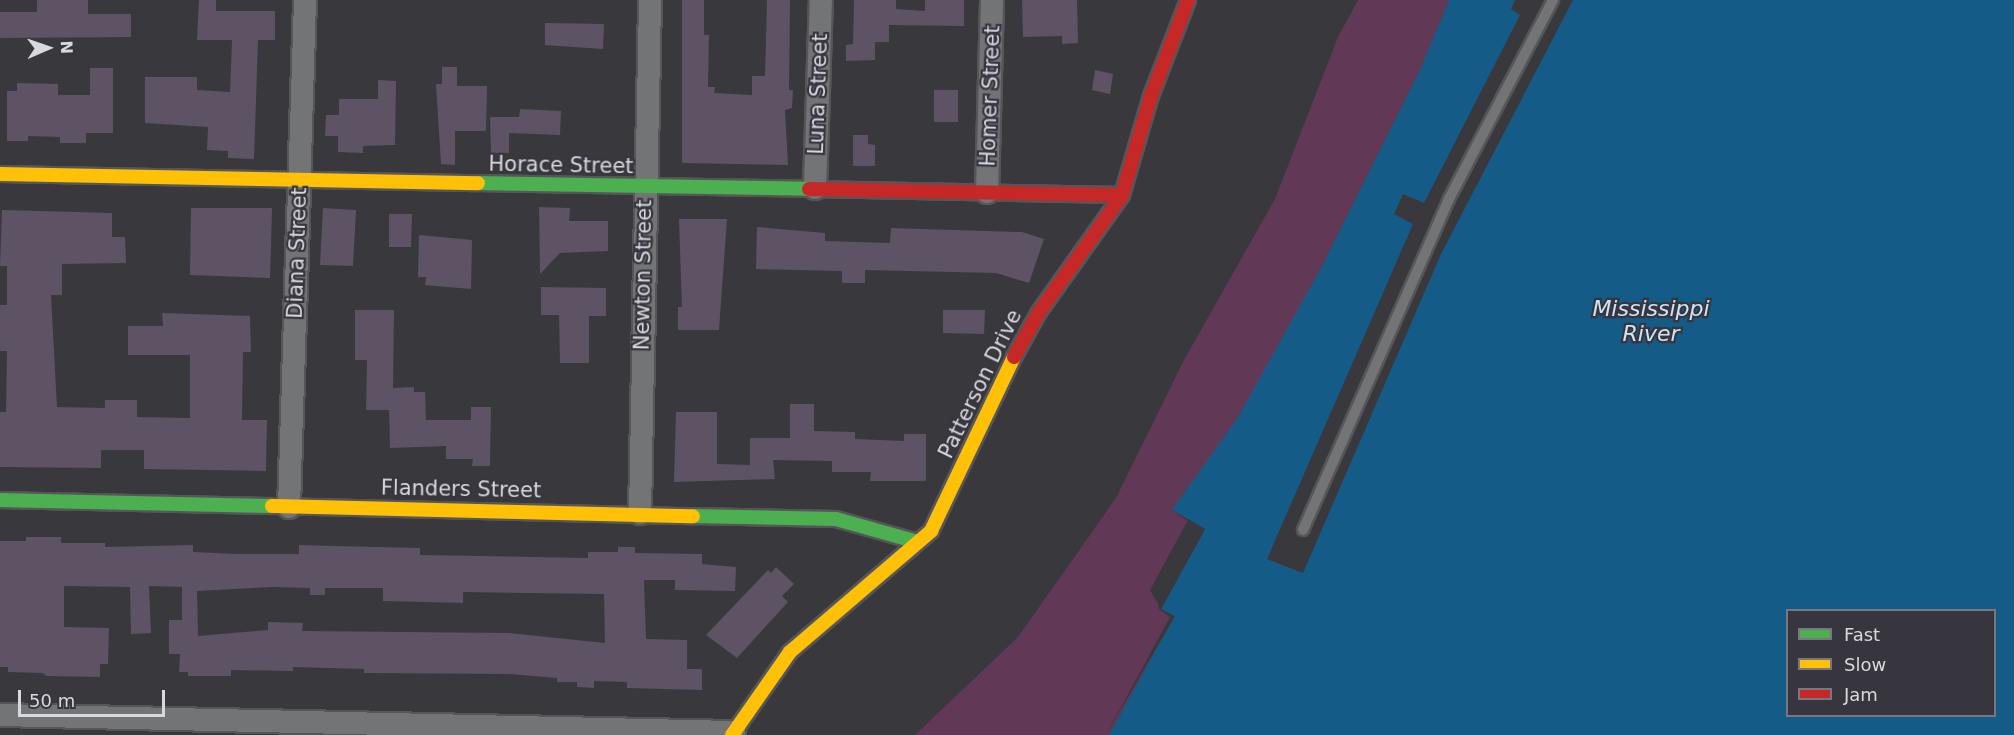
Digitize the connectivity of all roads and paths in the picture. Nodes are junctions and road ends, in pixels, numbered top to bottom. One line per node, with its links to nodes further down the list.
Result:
1 (304, 0): 8 (street, Diana Street)
2 (650, 0): 9 (street, Newton Street)
3 (821, 0): 10 (street, Luna Street)
4 (992, 0): 11 (street, Homer Street)
5 (1188, 0): 12 (street, Patterson Drive)
6 (1553, 0): 16 (lane)
7 (0, 174): 8 (street, Horace Street)
8 (299, 180): 9 (street, Horace Street); 14 (street, Diana Street)
9 (644, 188): 10 (street, Horace Street); 15 (street, Newton Street)
10 (815, 188): 11 (street, Horace Street)
11 (987, 192): 12 (street, Horace Street)
12 (1122, 195): 17 (street, Patterson Drive)
13 (0, 500): 14 (street, Flanders Street)
14 (289, 507): 15 (street, Flanders Street)
15 (640, 513): 17 (street, Flanders Street)
16 (1303, 530)
17 (918, 542): 19 (street, Patterson Drive)
18 (0, 715): 19 (street)
19 (733, 733)

